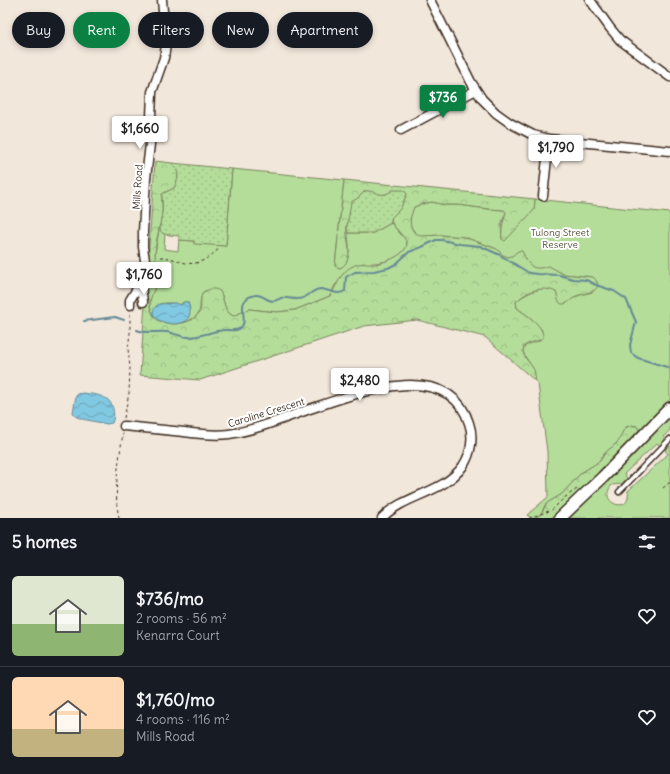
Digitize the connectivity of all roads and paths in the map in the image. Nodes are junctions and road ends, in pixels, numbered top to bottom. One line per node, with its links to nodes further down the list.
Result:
1 (162, 0): 12 (street, Mills Road)
2 (430, 0): 5 (street)
3 (590, 0): 4 (street)
4 (670, 77)
5 (476, 90): 6 (street); 7 (street)
6 (402, 130)
7 (549, 139): 8 (street); 9 (street)
8 (670, 151)
9 (543, 196)
10 (220, 248): 11 (path)
11 (160, 257)
12 (141, 282): 13 (street, Mills Road); 14 (street, Mills Road)
13 (144, 302)
14 (130, 305): 16 (path)
15 (670, 408): 25 (main road)
16 (124, 426): 22 (path); 23 (street, Caroline Crescent)
17 (670, 439): 21 (lane)
18 (670, 482): 20 (path)
19 (578, 488): 24 (path)
20 (663, 488)
21 (619, 492)
22 (119, 518)
23 (382, 518)
24 (529, 518)
25 (560, 518)

